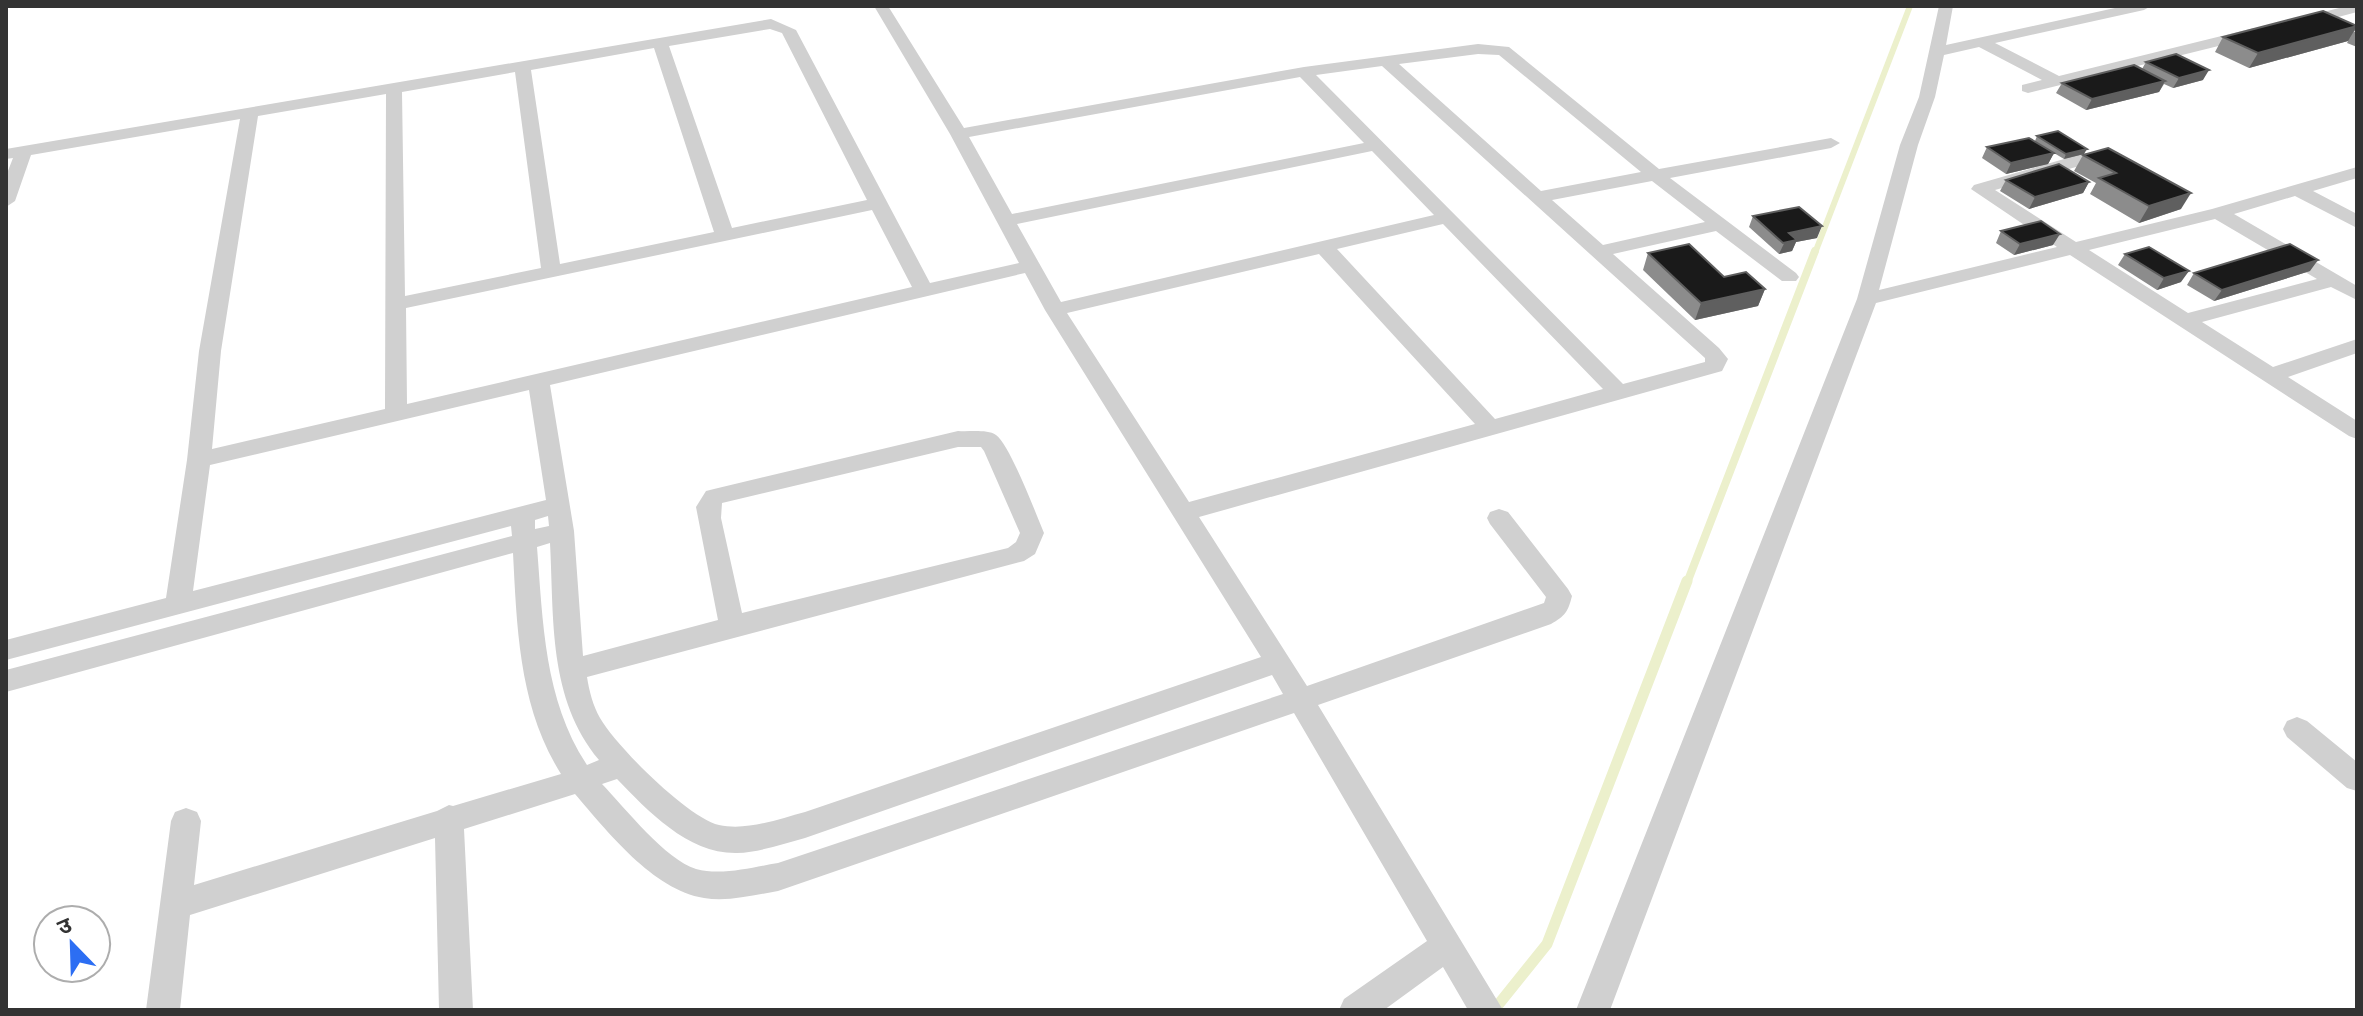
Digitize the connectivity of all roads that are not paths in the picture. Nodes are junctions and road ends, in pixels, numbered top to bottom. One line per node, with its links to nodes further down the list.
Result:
1 (881, 6): 18 (street)
2 (1946, 6): 10 (street)
3 (2144, 6): 9 (street)
4 (2314, 6): 6 (street)
5 (2357, 8): 6 (street)
6 (2335, 15): 7 (street); 14 (street)
7 (2357, 24)
8 (660, 42): 12 (street); 28 (street); 34 (street)
9 (1981, 42): 10 (street); 14 (street)
10 (1934, 52): 44 (street)
11 (1388, 63): 13 (street); 24 (street); 26 (street)
12 (522, 65): 15 (street); 39 (street)
13 (1304, 72): 18 (street); 20 (street)
14 (2057, 81): 16 (street)
15 (394, 87): 17 (street); 45 (street)
16 (2028, 88)
17 (250, 112): 21 (street); 55 (street)
18 (959, 134): 31 (street)
19 (1831, 143): 24 (street)
20 (1378, 145): 30 (street); 31 (street)
21 (15, 152): 27 (street)
22 (2091, 157): 36 (street)
23 (2357, 172): 25 (street)
24 (1655, 175): 26 (street); 33 (street)
25 (2300, 191): 29 (street); 32 (street)
26 (1536, 197): 37 (street)
27 (6, 201)
28 (878, 203): 34 (street); 42 (street)
29 (2218, 213): 36 (street); 41 (street)
30 (1446, 218): 35 (street); 51 (street)
31 (1008, 220): 38 (street)
32 (2357, 222)
33 (1720, 224): 37 (street); 40 (street)
34 (725, 236): 39 (street)
35 (1324, 247): 46 (street); 53 (street)
36 (2075, 249): 44 (street); 47 (street)
37 (1596, 252): 51 (street)
38 (1030, 266): 42 (street); 46 (street)
39 (551, 271): 45 (street)
40 (1789, 277)
41 (2332, 281): 43 (street); 47 (street)
42 (924, 291): 50 (street)
43 (2357, 294)
44 (1867, 299): 79 (street)
45 (396, 304): 52 (street)
46 (1055, 310): 56 (street)
47 (2186, 320): 49 (street)
48 (2357, 346): 49 (street)
49 (2270, 376): 54 (street)
50 (538, 381): 52 (street); 57 (street)
51 (1618, 392): 53 (street)
52 (396, 414): 55 (street)
53 (1490, 427): 56 (street)
54 (2357, 431)
55 (199, 460): 60 (street)
56 (1182, 513): 63 (street)
57 (560, 518): 59 (street); 64 (street)
58 (1499, 518): 66 (street)
59 (523, 528): 60 (street); 65 (street); 70 (street)
60 (178, 605): 62 (street)
61 (732, 626): 61 (street); 64 (street)
62 (6, 650)
63 (1278, 662): 66 (street); 68 (street)
64 (572, 670): 68 (street)
65 (6, 681)
66 (1301, 701): 70 (street); 74 (street)
67 (2297, 729): 69 (street)
68 (620, 765): 70 (street)
69 (2357, 779)
70 (581, 780): 71 (street)
71 (449, 818): 73 (street); 76 (street)
72 (186, 821): 73 (street)
73 (176, 905): 75 (street)
74 (1452, 956): 77 (street); 78 (street)
75 (163, 1010)
76 (456, 1010)
77 (1356, 1010)
78 (1486, 1010)
79 (1593, 1010)

